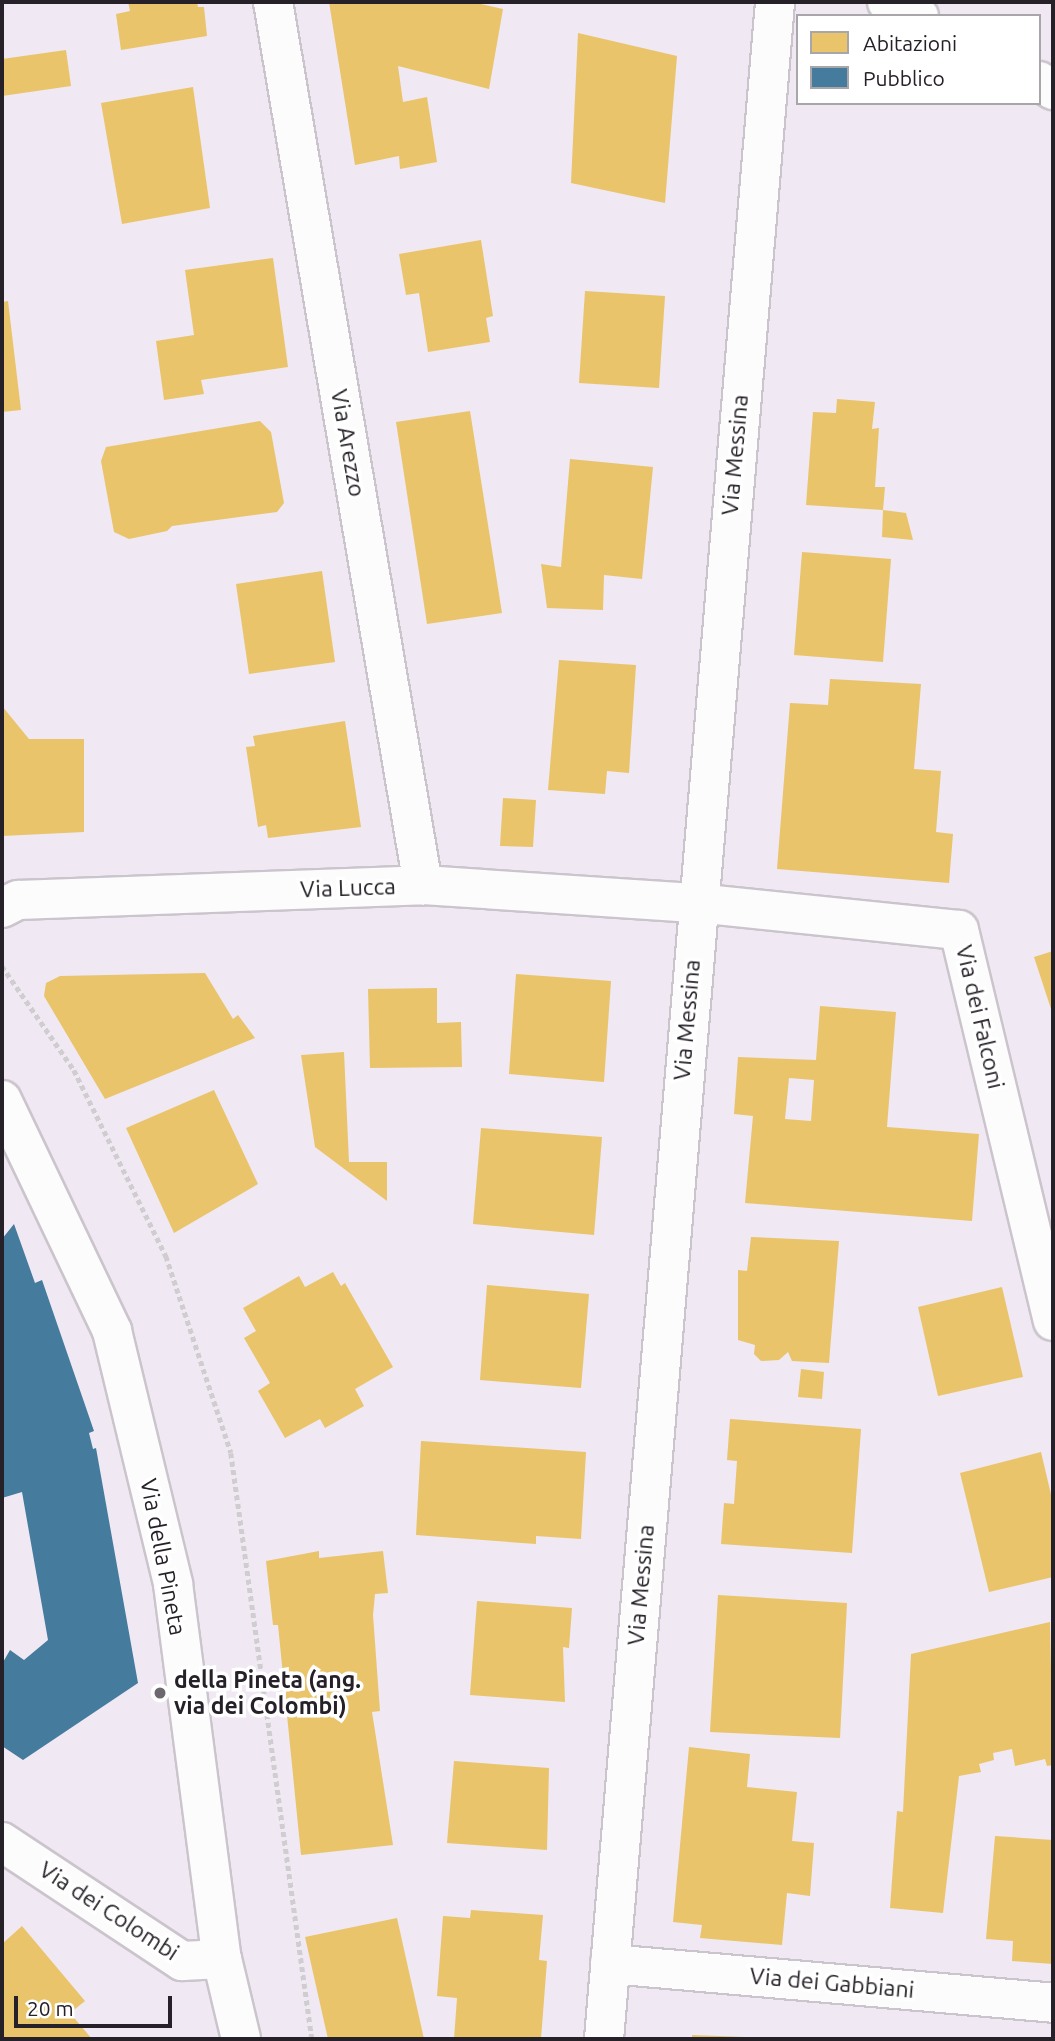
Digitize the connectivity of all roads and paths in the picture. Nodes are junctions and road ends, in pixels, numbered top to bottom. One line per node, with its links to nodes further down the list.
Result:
1 (273, 2): 5 (street, Via Arezzo)
2 (775, 2): 6 (street, Via Messina)
3 (887, 2): 4 (street)
4 (914, 14)
5 (423, 885): 6 (street, Via Lucca); 7 (street, Via Lucca)
6 (697, 903): 10 (street, Via dei Falconi); 13 (street, Via Messina)
7 (2, 908)
8 (2, 966): 16 (path)
9 (2, 1100): 12 (street, Via della Pineta)
10 (1053, 1321)
11 (2, 1842): 12 (street, Via dei Colombi)
12 (222, 1959): 15 (street, Via della Pineta)
13 (610, 1964): 14 (street, Via dei Gabbiani); 17 (street, Via Messina)
14 (1053, 2003)
15 (241, 2039)
16 (313, 2039)
17 (604, 2039)

